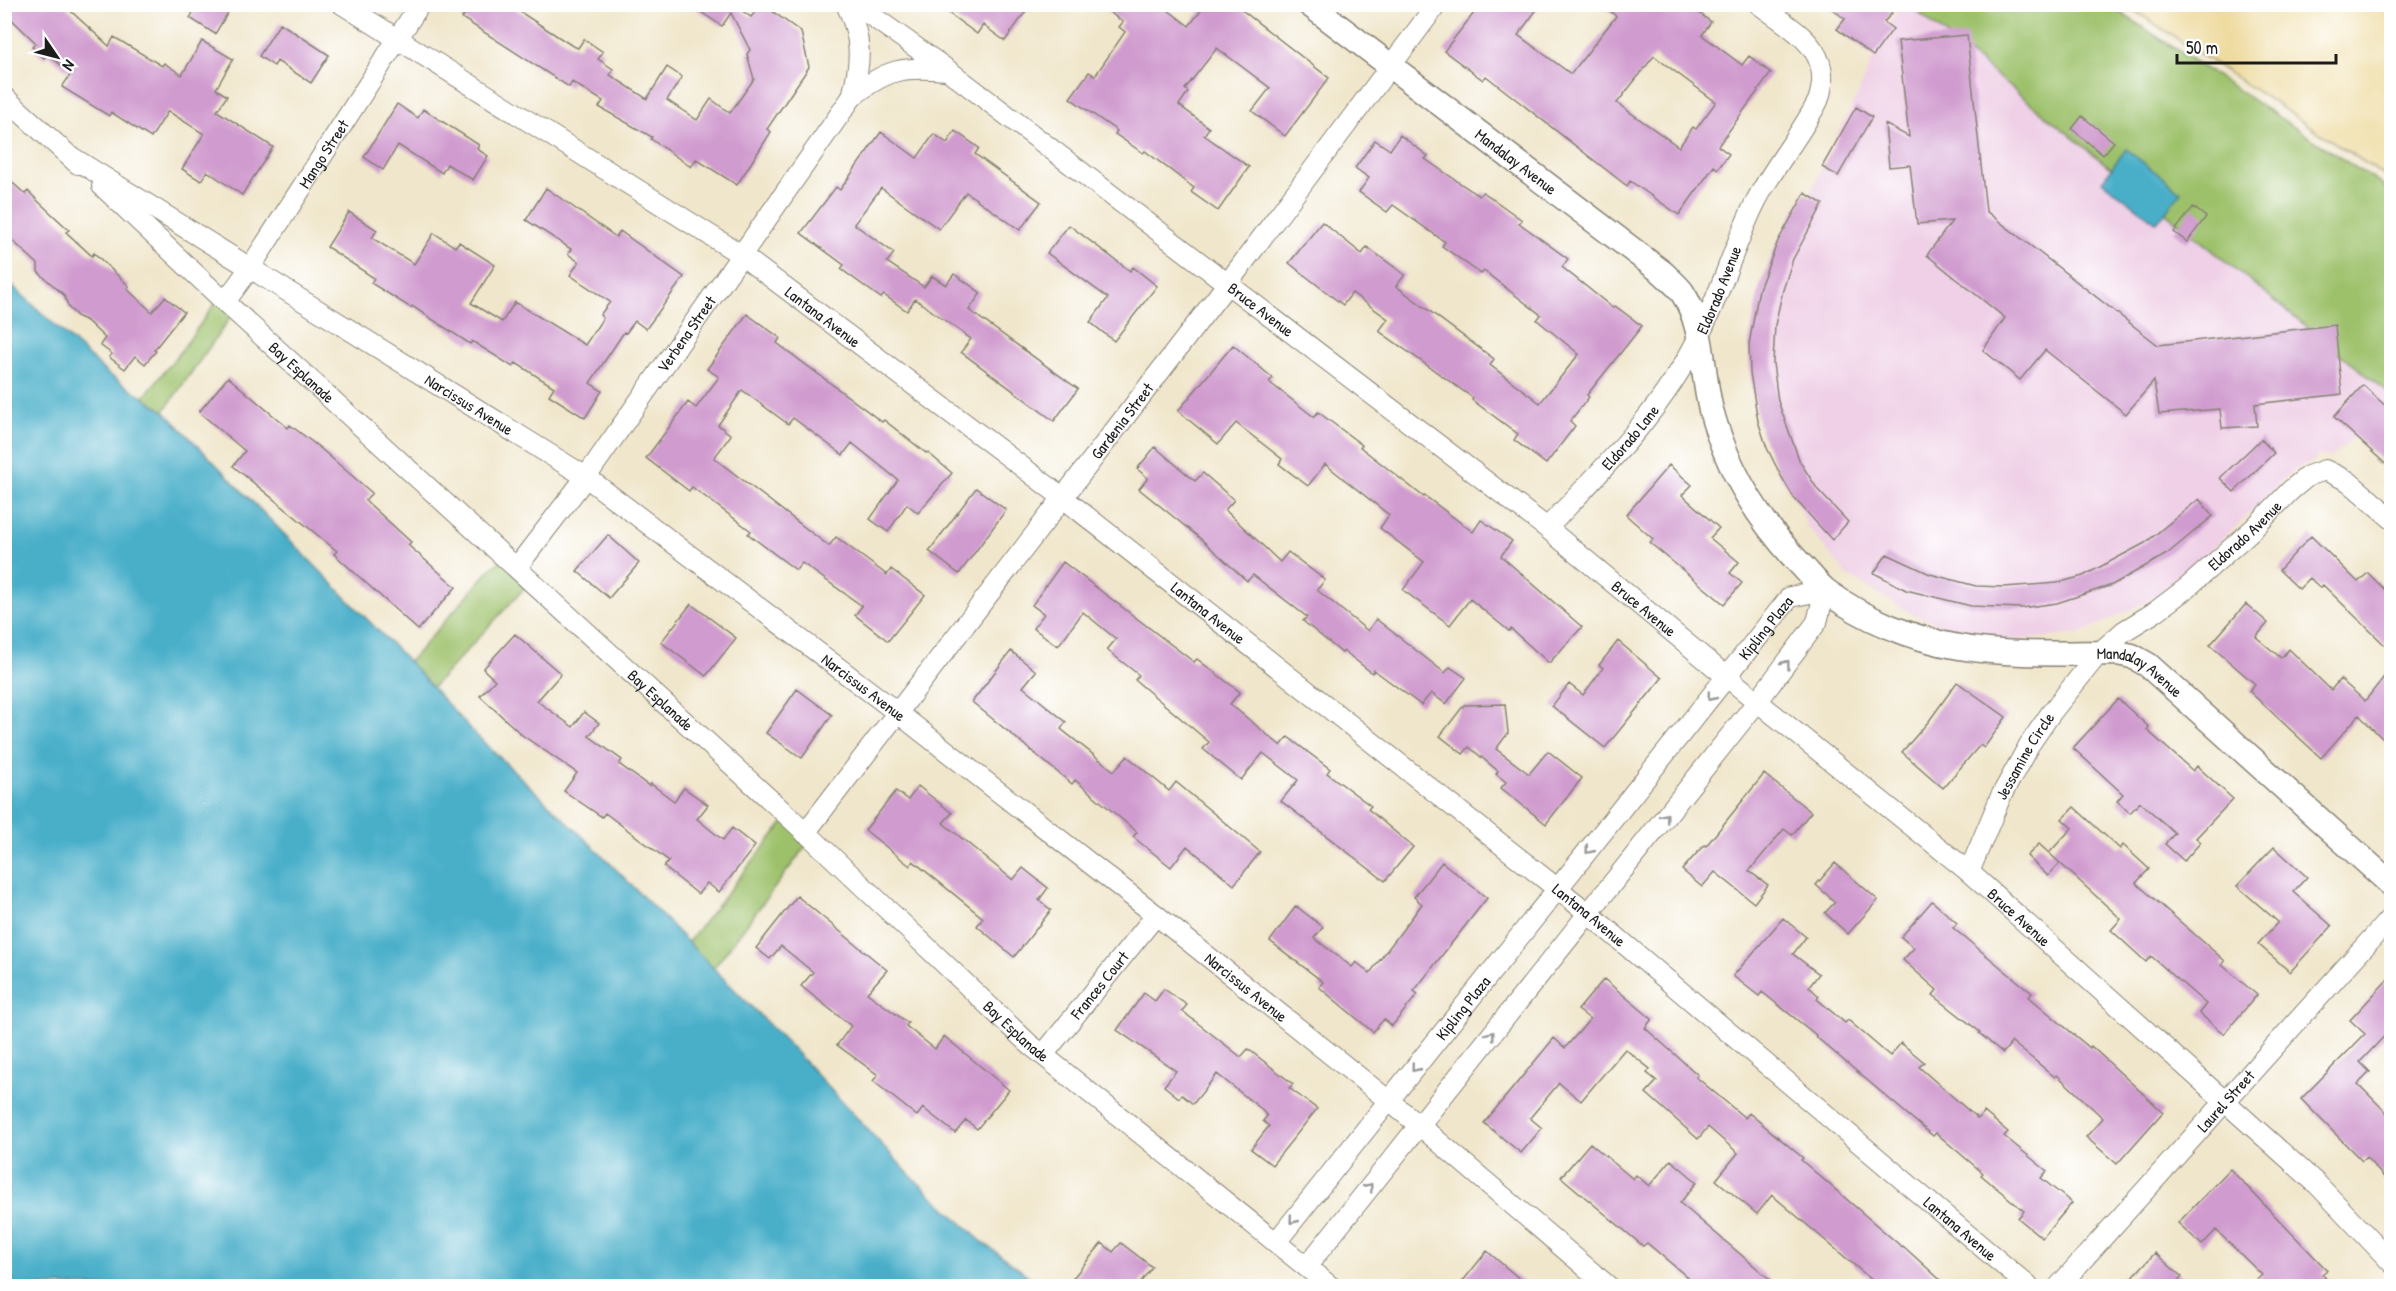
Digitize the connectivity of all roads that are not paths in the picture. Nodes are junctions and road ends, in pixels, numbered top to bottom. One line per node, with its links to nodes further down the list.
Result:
1 (342, 4): 8 (street, Lantana Avenue)
2 (420, 4): 8 (street, Mango Street)
3 (846, 4): 12 (street, Verbena Street)
4 (855, 4): 10 (street, Bruce Avenue)
5 (1309, 4): 9 (street, Mandalay Avenue)
6 (1437, 4): 9 (street, Gardenia Street)
7 (1759, 4): 18 (street, Eldorado Avenue)
8 (397, 39): 14 (street, Lantana Avenue); 15 (street, Mango Street)
9 (1389, 66): 16 (street, Gardenia Street); 18 (street, Mandalay Avenue)
10 (949, 71): 12 (street, Verbena Street); 16 (street, Bruce Avenue)
11 (4, 97): 13 (street, Bay Esplanade)
12 (852, 97): 14 (street, Verbena Street)
13 (70, 156): 15 (street, Narcissus Avenue); 17 (street, Bay Esplanade)
14 (740, 254): 19 (street, Verbena Street); 20 (street, Lantana Avenue)
15 (250, 268): 17 (street, Mango Street); 19 (street, Narcissus Avenue)
16 (1228, 283): 20 (street, Gardenia Street); 22 (street, Bruce Avenue)
17 (225, 302): 23 (street, Bay Esplanade)
18 (1700, 336): 22 (street, Eldorado Lane); 24 (street, Eldorado Avenue)
19 (586, 477): 23 (street, Verbena Street); 28 (street, Narcissus Avenue)
20 (1062, 497): 28 (street, Gardenia Street); 32 (street, Lantana Avenue)
21 (2391, 519): 25 (street, Eldorado Avenue)
22 (1547, 528): 26 (street, Bruce Avenue)
23 (517, 567): 29 (street, Bay Esplanade)
24 (1825, 590): 25 (street, Mandalay Avenue); 26 (street, Kipling Plaza); 27 (street, Kipling Plaza, one-way to 24)
25 (2099, 653): 30 (street, Jessamine Circle); 31 (street, Mandalay Avenue)
26 (1727, 677): 27 (street, Bruce Avenue); 32 (street, Kipling Plaza, one-way to 32)
27 (1757, 702): 30 (street, Bruce Avenue); 33 (street, Kipling Plaza, one-way to 27)
28 (898, 713): 29 (street, Gardenia Street); 34 (street, Narcissus Avenue)
29 (805, 833): 36 (street, Bay Esplanade)
30 (1970, 872): 37 (street, Bruce Avenue)
31 (2391, 885)
32 (1558, 889): 33 (street, Lantana Avenue); 38 (street, Kipling Plaza, one-way to 38)
33 (1588, 913): 39 (street, Kipling Plaza, one-way to 33); 45 (street, Lantana Avenue)
34 (1156, 915): 36 (street, Frances Court); 38 (street, Narcissus Avenue)
35 (2391, 916): 37 (street, Laurel Street)
36 (1043, 1055): 40 (street, Bay Esplanade)
37 (2226, 1100): 41 (street, Bruce Avenue); 46 (street, Laurel Street)
38 (1388, 1101): 39 (street, Narcissus Avenue); 40 (street, Kipling Plaza, one-way to 40)
39 (1419, 1125): 42 (street, Kipling Plaza, one-way to 39); 44 (street, Narcissus Avenue)
40 (1277, 1241): 42 (street, Bay Esplanade)
41 (2391, 1263)
42 (1307, 1266): 43 (street, Bay Esplanade)
43 (1330, 1287)
44 (1608, 1287)
45 (2028, 1287)
46 (2059, 1287)

